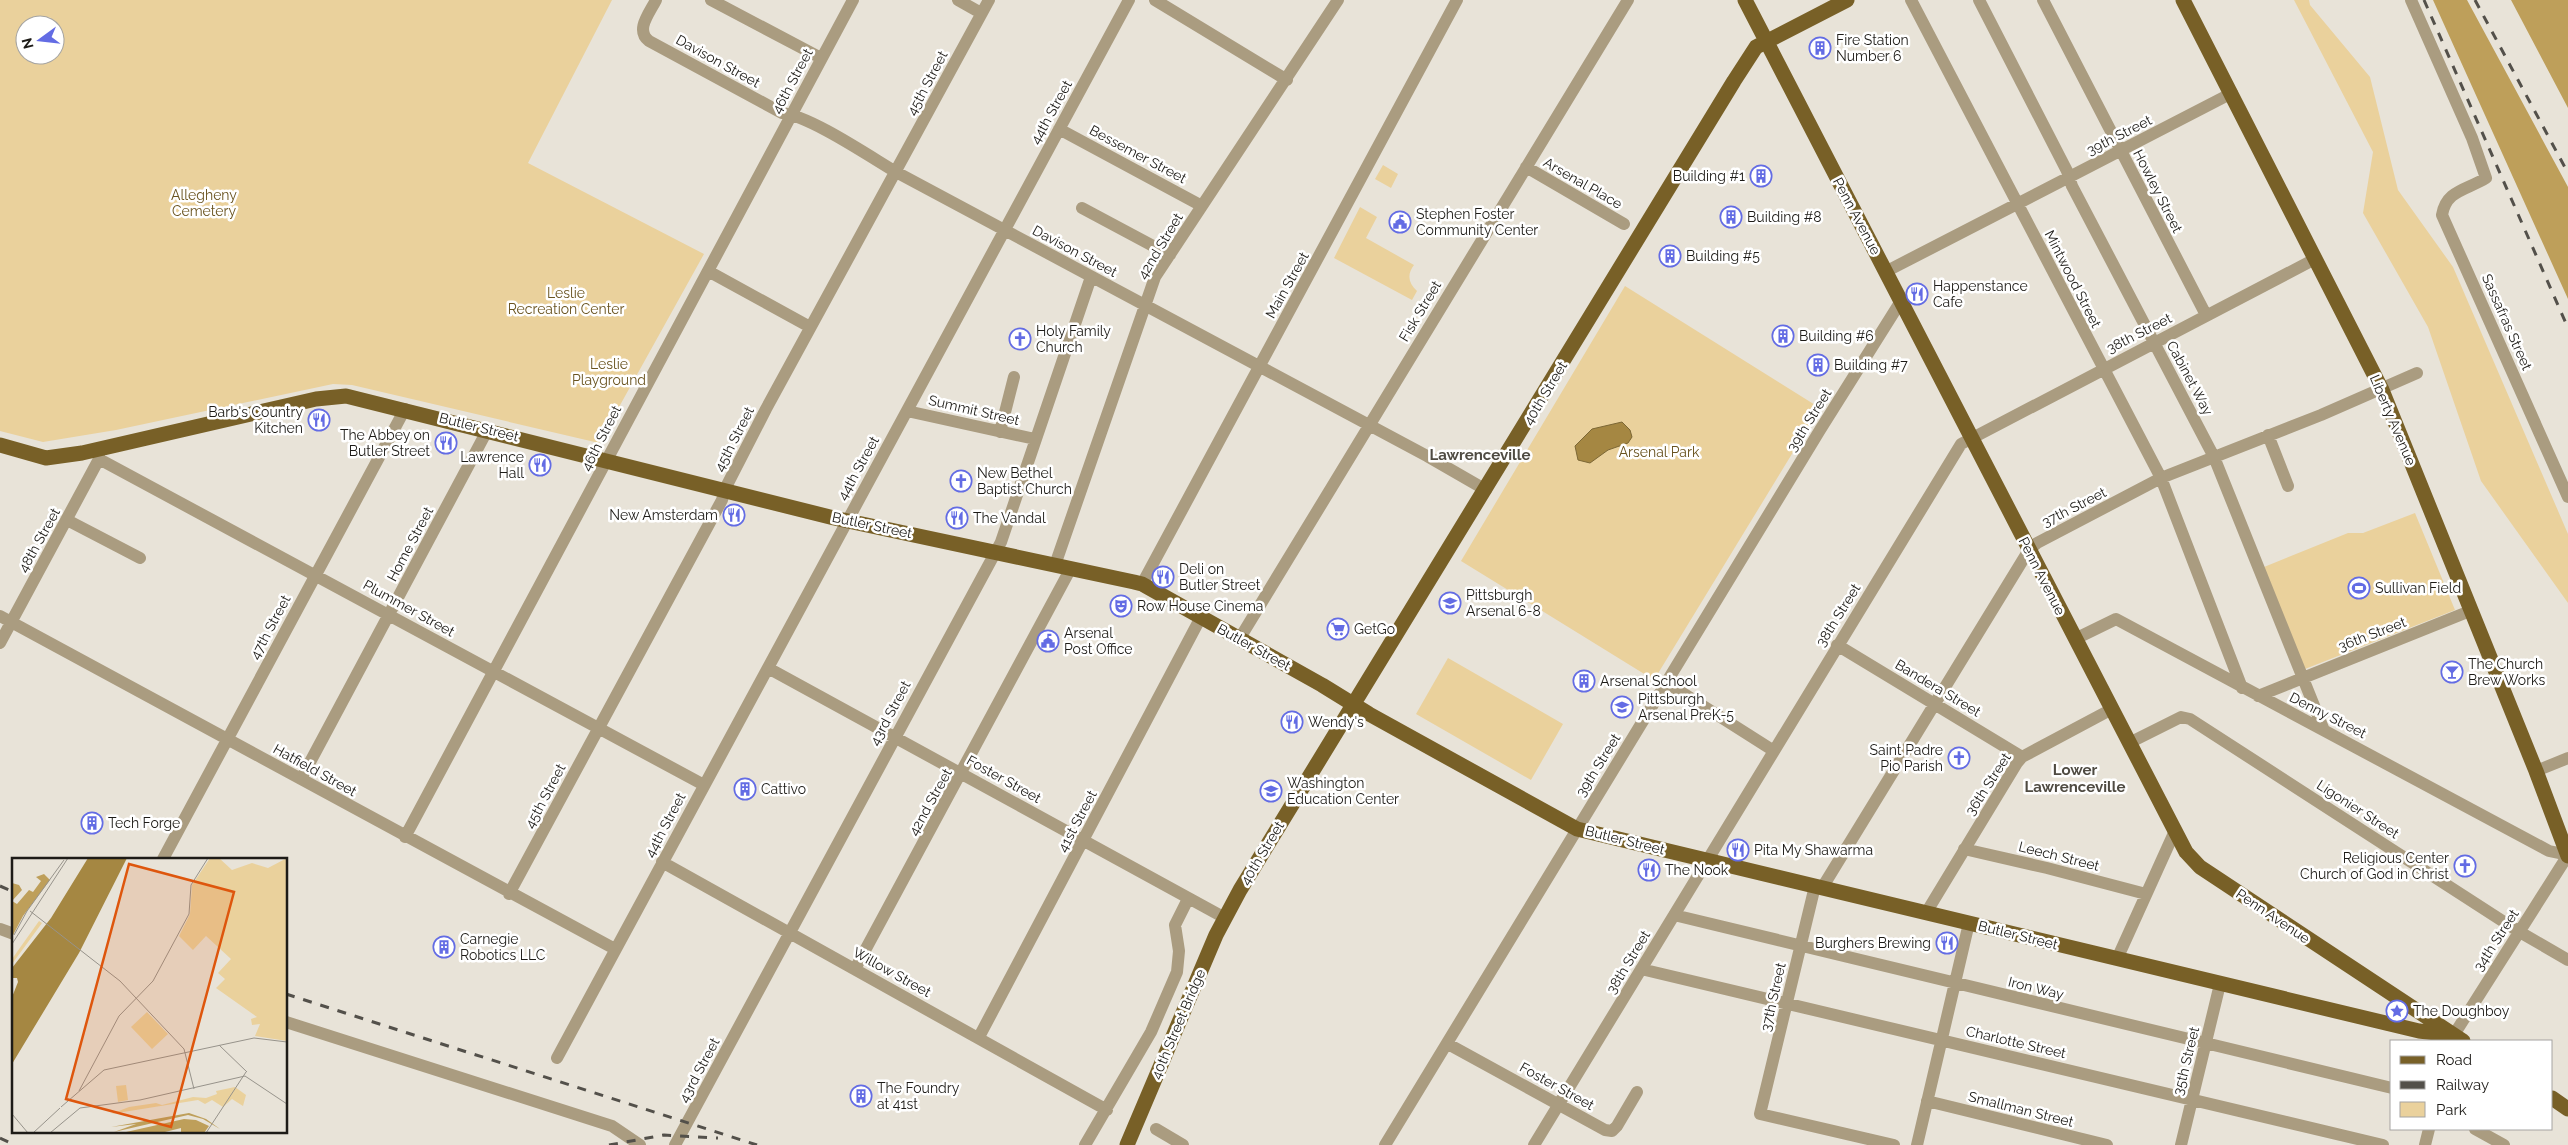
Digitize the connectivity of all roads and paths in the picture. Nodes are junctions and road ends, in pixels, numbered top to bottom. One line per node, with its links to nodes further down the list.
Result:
1 (656, 0): 23 (street, Davison Street)
2 (711, 0): 20 (street)
3 (852, 0): 20 (street, 46th Street)
4 (958, 0): 18 (street)
5 (990, 0): 18 (street, 45th Street)
6 (1129, 0): 24 (street, 44th Street)
7 (1155, 0): 21 (street)
8 (1338, 0): 21 (street, 42nd Street)
9 (1457, 0): 44 (street, Main Street)
10 (1745, 0): 19 (main road, Penn Avenue)
11 (1847, 0): 19 (main road, 40th Street)
12 (1911, 0): 29 (street, Mintwood Street)
13 (1979, 0): 28 (street, Cabinet Way)
14 (2042, 0): 25 (street, Howley Street)
15 (2183, 0): 22 (main road, Liberty Avenue)
16 (2412, 0): 65 (street, Sassafras Street)
17 (1624, 1): 26 (street, Fisk Street)
18 (981, 13): 27 (street, 45th Street)
19 (1767, 41): 37 (main road, Penn Avenue); 64 (main road, 40th Street)
20 (821, 58): 23 (street, 46th Street)
21 (1287, 80): 30 (street, 42nd Street)
22 (2232, 93): 25 (street, 39th Street); 35 (main road, Liberty Avenue)
23 (792, 114): 27 (street, Davison Street); 36 (street, 46th Street)
24 (1059, 129): 30 (street, Bessemer Street); 33 (street, 44th Street)
25 (2121, 151): 28 (street, 39th Street); 41 (street, Howley Street)
26 (1526, 167): 32 (street, Arsenal Place); 51 (street, Fisk Street)
27 (896, 172): 33 (street, Davison Street); 42 (street, 45th Street)
28 (2069, 178): 29 (street, 39th Street); 43 (street, Cabinet Way)
29 (2018, 204): 37 (street, 39th Street); 45 (street, Mintwood Street)
30 (1202, 206): 34 (street, 42nd Street)
31 (1082, 208): 34 (street)
32 (1624, 224)
33 (1004, 230): 38 (street, Davison Street); 50 (street, 44th Street)
34 (1170, 255): 40 (street, 42nd Street)
35 (2316, 259): 41 (street, 38th Street); 48 (main road, Liberty Avenue)
36 (708, 271): 42 (street); 60 (street, 46th Street)
37 (1887, 271): 39 (main road, Penn Avenue)
38 (1092, 277): 40 (street, Davison Street); 56 (street, 43rd Street)
39 (1901, 301): 55 (main road, Penn Avenue); 86 (street, 39th Street)
40 (1145, 306): 44 (street, Davison Street); 71 (street, 42nd Street)
41 (2206, 315): 43 (street, 38th Street)
42 (810, 327): 63 (street, 45th Street)
43 (2154, 342): 45 (street, 38th Street); 59 (street, Cabinet Way)
44 (1259, 367): 51 (street, Davison Street); 74 (street, Main Street)
45 (2103, 369): 55 (street, 38th Street); 61 (street, Mintwood Street)
46 (2417, 374): 48 (street, 37th Street)
47 (1014, 377): 53 (street)
48 (2382, 390): 54 (street, 37th Street); 75 (main road, Liberty Avenue)
49 (405, 409): 52 (main road, Butler Street); 58 (main road, Butler Street); 73 (street, 47th Street)
50 (907, 411): 53 (street, Summit Street); 67 (street, 44th Street)
51 (1368, 426): 64 (street, Davison Street); 79 (street, Fisk Street)
52 (488, 429): 60 (main road, Butler Street); 76 (street, Home Street)
53 (1000, 432): 56 (street, Summit Street)
54 (2268, 435): 59 (street, 37th Street); 62 (street)
55 (1970, 437): 68 (main road, Penn Avenue); 82 (street, 38th Street)
56 (1035, 439): 69 (street, 43rd Street)
57 (0, 445): 58 (main road, Butler Street)
58 (99, 454): 66 (street, 48th Street); 73 (street, Plummer Street)
59 (2214, 457): 61 (street, 37th Street); 85 (street, Cabinet Way)
60 (606, 460): 63 (main road, Butler Street); 84 (street, 46th Street)
61 (2161, 478): 68 (street, 37th Street); 87 (street, Mintwood Street)
62 (2288, 486)
63 (725, 489): 67 (main road, Butler Street); 93 (street, 45th Street)
64 (1486, 490): 89 (main road, 40th Street)
65 (2568, 497)
66 (68, 520): 70 (street); 78 (street, 48th Street)
67 (846, 520): 69 (main road, Butler Street); 83 (street, 44th Street)
68 (2029, 550): 80 (main road, Penn Avenue); 90 (street, 37th Street)
69 (996, 552): 71 (main road, Butler Street); 94 (street, 43rd Street)
70 (140, 558)
71 (1055, 565): 72 (main road, Butler Street)
72 (1071, 568): 74 (main road, Butler Street); 101 (street, 42nd Street)
73 (315, 575): 76 (street, Plummer Street); 95 (street, 47th Street)
74 (1142, 584): 77 (main road, Butler Street)
75 (2470, 612): 85 (street, 36th Street); 100 (main road, Liberty Avenue)
76 (389, 615): 84 (street, Plummer Street); 102 (street, Home Street)
77 (1201, 617): 79 (main road, Butler Street); 107 (street, 41st Street)
78 (6, 619): 81 (street, 48th Street); 95 (street, Hatfield Street)
79 (1240, 638): 89 (main road, Butler Street)
80 (2075, 639): 87 (street, Denny Street); 91 (main road, Penn Avenue)
81 (0, 643)
82 (1837, 645): 90 (street, Bandera Street); 97 (street, 38th Street)
83 (768, 668): 94 (street, Foster Street); 103 (street, 44th Street)
84 (494, 672): 93 (street, Plummer Street); 106 (street, 46th Street)
85 (2304, 677): 88 (street, 36th Street); 92 (street, Cabinet Way)
86 (1667, 683): 97 (street); 104 (street, 39th Street)
87 (2242, 688): 88 (street, Denny Street)
88 (2258, 696): 92 (street, Denny Street)
89 (1354, 704): 104 (main road, Butler Street); 117 (main road, 40th Street)
90 (1934, 704): 98 (street, Bandera Street); 113 (street, 37th Street)
91 (2112, 710): 96 (main road, Penn Avenue); 98 (street, 36th Street)
92 (2323, 728): 109 (street, Denny Street)
93 (598, 729): 103 (street, Plummer Street); 114 (street, 45th Street)
94 (894, 737): 101 (street, Foster Street); 124 (street, 43rd Street)
95 (227, 739): 102 (street, Hatfield Street); 110 (street, 47th Street)
96 (2129, 742): 105 (main road, Penn Avenue); 123 (street, Ligonier Street)
97 (1774, 750): 111 (street, 38th Street)
98 (2022, 757): 108 (street, 36th Street)
99 (2568, 758): 100 (street)
100 (2536, 771): 109 (main road, Liberty Avenue)
101 (962, 773): 107 (street, Foster Street); 131 (street, 42nd Street)
102 (301, 779): 106 (street, Hatfield Street)
103 (704, 785): 112 (street, 44th Street)
104 (1577, 829): 111 (main road, Butler Street); 139 (street, 39th Street)
105 (2174, 833): 115 (street); 137 (main road, Penn Avenue)
106 (405, 836): 114 (street, Hatfield Street)
107 (1084, 840): 116 (street, Foster Street); 136 (street, 41st Street)
108 (1964, 849): 115 (street, Leech Street); 118 (street, 36th Street)
109 (2568, 856): 123 (street, 34th Street)
110 (163, 858)
111 (1707, 860): 113 (main road, Butler Street); 119 (street, 38th Street)
112 (662, 862): 124 (street, Willow Street); 127 (street, 44th Street)
113 (1819, 887): 118 (main road, Butler Street); 126 (street, 37th Street)
114 (509, 894): 127 (street, Hatfield Street)
115 (2146, 894): 128 (street)
116 (1188, 899): 120 (street, Foster Street); 149 (street)
117 (1233, 903): 120 (main road, 40th Street Bridge)
118 (1926, 913): 121 (main road, Butler Street)
119 (1674, 915): 126 (street, Iron Way); 130 (street, 38th Street)
120 (1225, 918): 156 (main road, 40th Street Bridge)
121 (1969, 923): 128 (main road, Butler Street); 132 (street)
122 (0, 929): 125 (street)
123 (2518, 931): 129 (street, Ligonier Street); 137 (street, 34th Street)
124 (788, 932): 131 (street, Willow Street); 154 (street, 43rd Street)
125 (12, 933)
126 (1801, 947): 132 (street, Iron Way); 134 (street, 37th Street)
127 (615, 949): 141 (street, 44th Street)
128 (2117, 959): 133 (main road, Butler Street)
129 (2568, 960)
130 (1641, 969): 134 (street, Charlotte Street); 147 (street, 38th Street)
131 (855, 970): 136 (street, Willow Street)
132 (1953, 983): 138 (street); 140 (street, Iron Way)
133 (2220, 984): 137 (main road, Butler Street); 140 (street, 35th Street)
134 (1787, 1003): 138 (street, Charlotte Street); 160 (street, 37th Street)
135 (288, 1023): 153 (street)
136 (979, 1038): 149 (street, Willow Street)
137 (2455, 1039)
138 (1941, 1040): 145 (street, Charlotte Street); 146 (street)
139 (1448, 1044): 147 (street, Foster Street); 158 (street, 39th Street)
140 (2205, 1044): 142 (street, Iron Way); 145 (street, 35th Street)
141 (557, 1058)
142 (2390, 1088)
143 (1637, 1092): 147 (street, Foster Street)
144 (2553, 1099): 148 (main road)
145 (2192, 1100): 163 (street, 35th Street); 164 (street, Charlotte Street)
146 (1927, 1102): 161 (street); 162 (street, Smallman Street)
147 (1559, 1104): 159 (street, 38th Street)
148 (2568, 1109)
149 (1107, 1110): 155 (street)
150 (1156, 1129): 157 (street)
151 (2429, 1130): 165 (street)
152 (2477, 1130): 166 (street)
153 (640, 1145)
154 (674, 1145)
155 (1085, 1145)
156 (1127, 1145)
157 (1183, 1145)
158 (1385, 1145)
159 (1534, 1145)
160 (1894, 1145)
161 (1917, 1145)
162 (2108, 1145)
163 (2181, 1145)
164 (2383, 1145)
165 (2426, 1145)
166 (2504, 1145)

